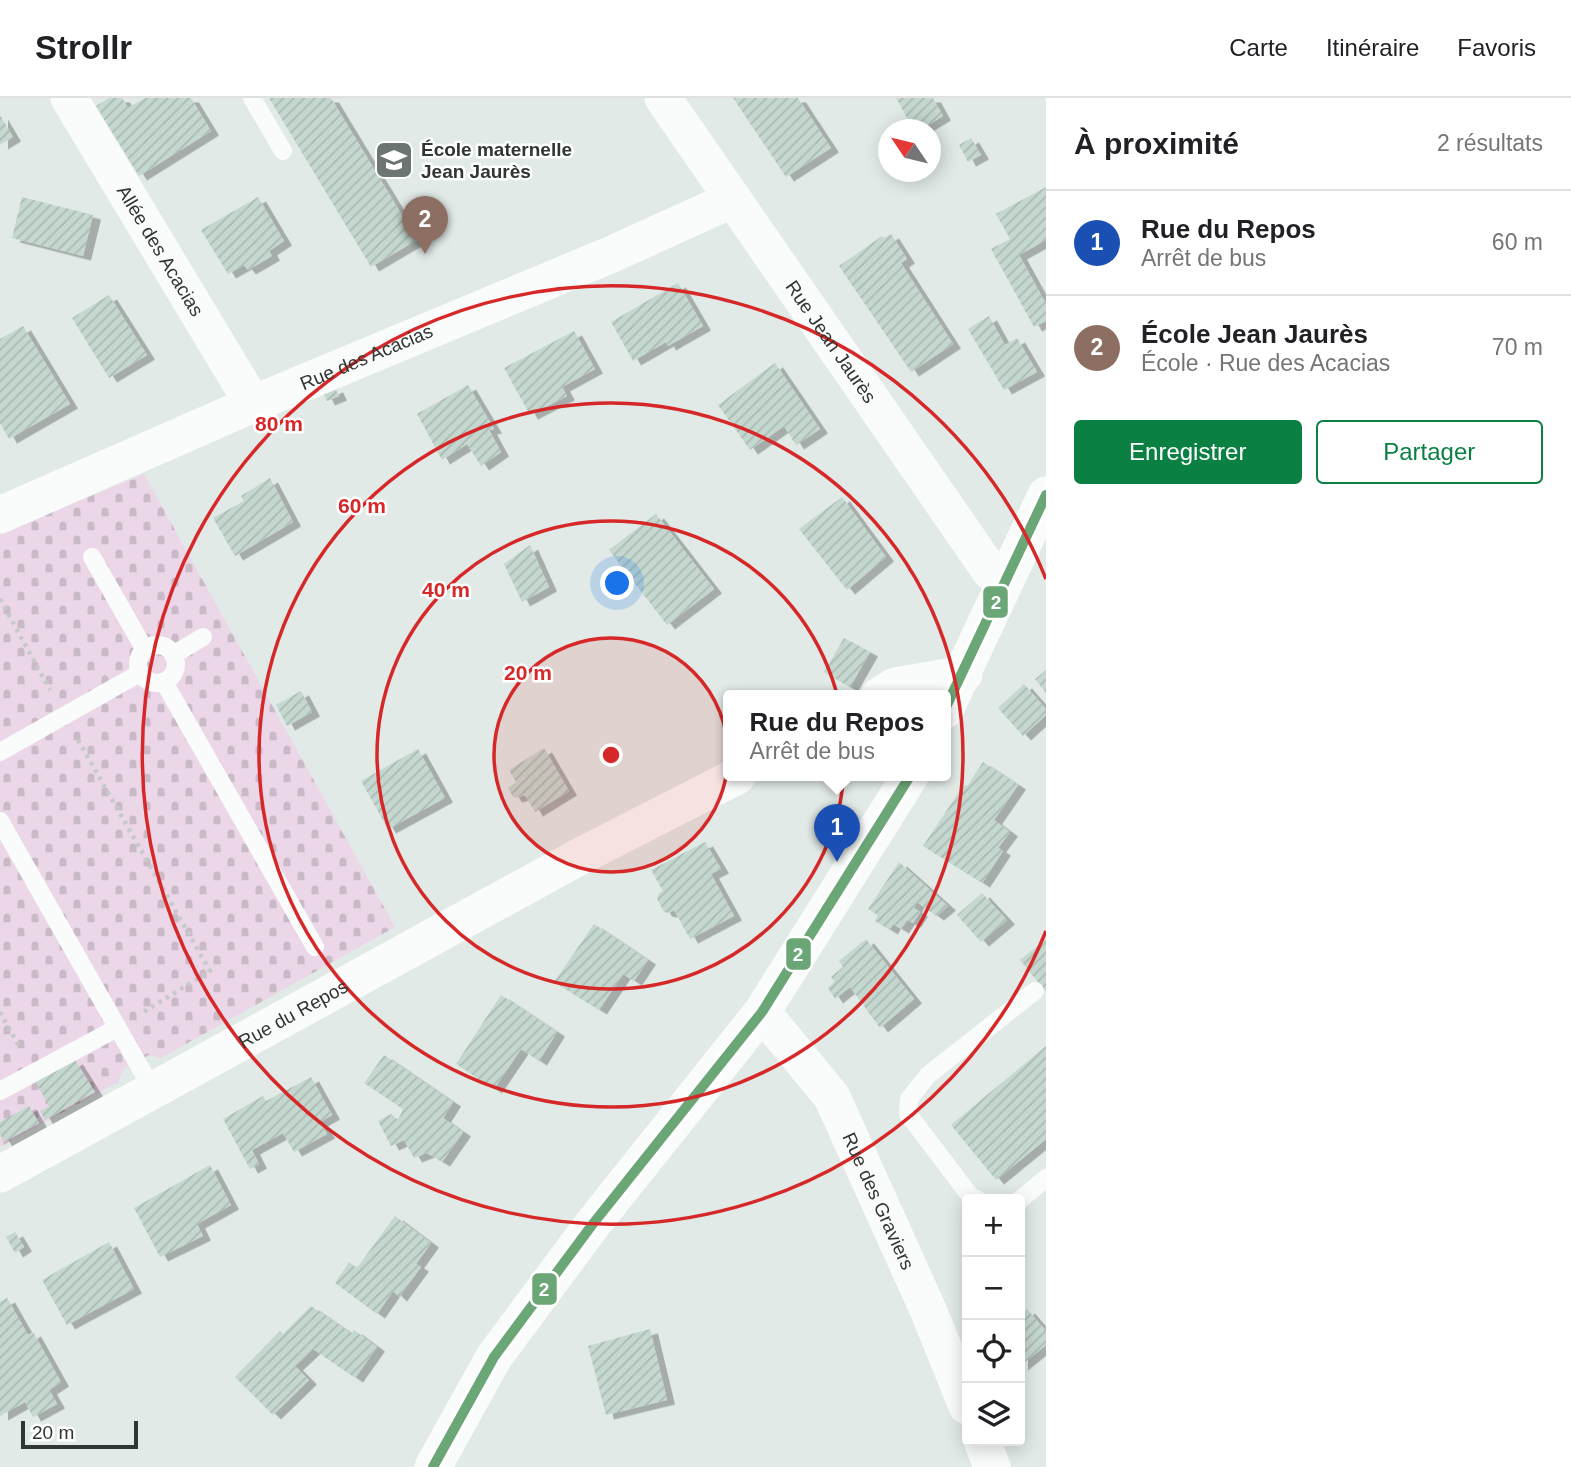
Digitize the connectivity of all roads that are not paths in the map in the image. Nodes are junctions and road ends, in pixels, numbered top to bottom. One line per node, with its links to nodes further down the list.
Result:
1 (69, 98): 6 (street, Allée des Acacias)
2 (251, 98): 4 (lane)
3 (663, 98): 5 (street, Rue Jean Jaurès)
4 (283, 151)
5 (731, 200): 6 (street, Rue des Acacias); 10 (street, Rue Jean Jaurès)
6 (253, 404): 8 (street, Rue des Acacias)
7 (1046, 495): 10 (street)
8 (0, 515)
9 (92, 557): 12 (lane)
10 (1003, 583): 15 (street)
11 (203, 637): 13 (lane)
12 (145, 650): 13 (lane); 14 (lane)
13 (173, 655): 16 (lane)
14 (140, 673): 16 (lane); 19 (lane)
15 (964, 674): 17 (street); 18 (street)
16 (164, 682): 23 (lane)
17 (890, 690)
18 (951, 700)
19 (0, 752)
20 (727, 781): 27 (street, Rue du Repos)
21 (908, 781): 25 (street)
22 (0, 821): 26 (lane)
23 (315, 947)
24 (1035, 991): 31 (lane)
25 (762, 1012): 33 (street, Rue des Graviers); 35 (street)
26 (117, 1028): 27 (lane); 28 (lane)
27 (153, 1090): 29 (street, Rue du Repos)
28 (0, 1091)
29 (0, 1174)
30 (1046, 1178): 32 (lane)
31 (969, 1194)
32 (1025, 1196)
33 (962, 1394)
34 (984, 1446): 36 (street)
35 (433, 1467)
36 (992, 1467)

